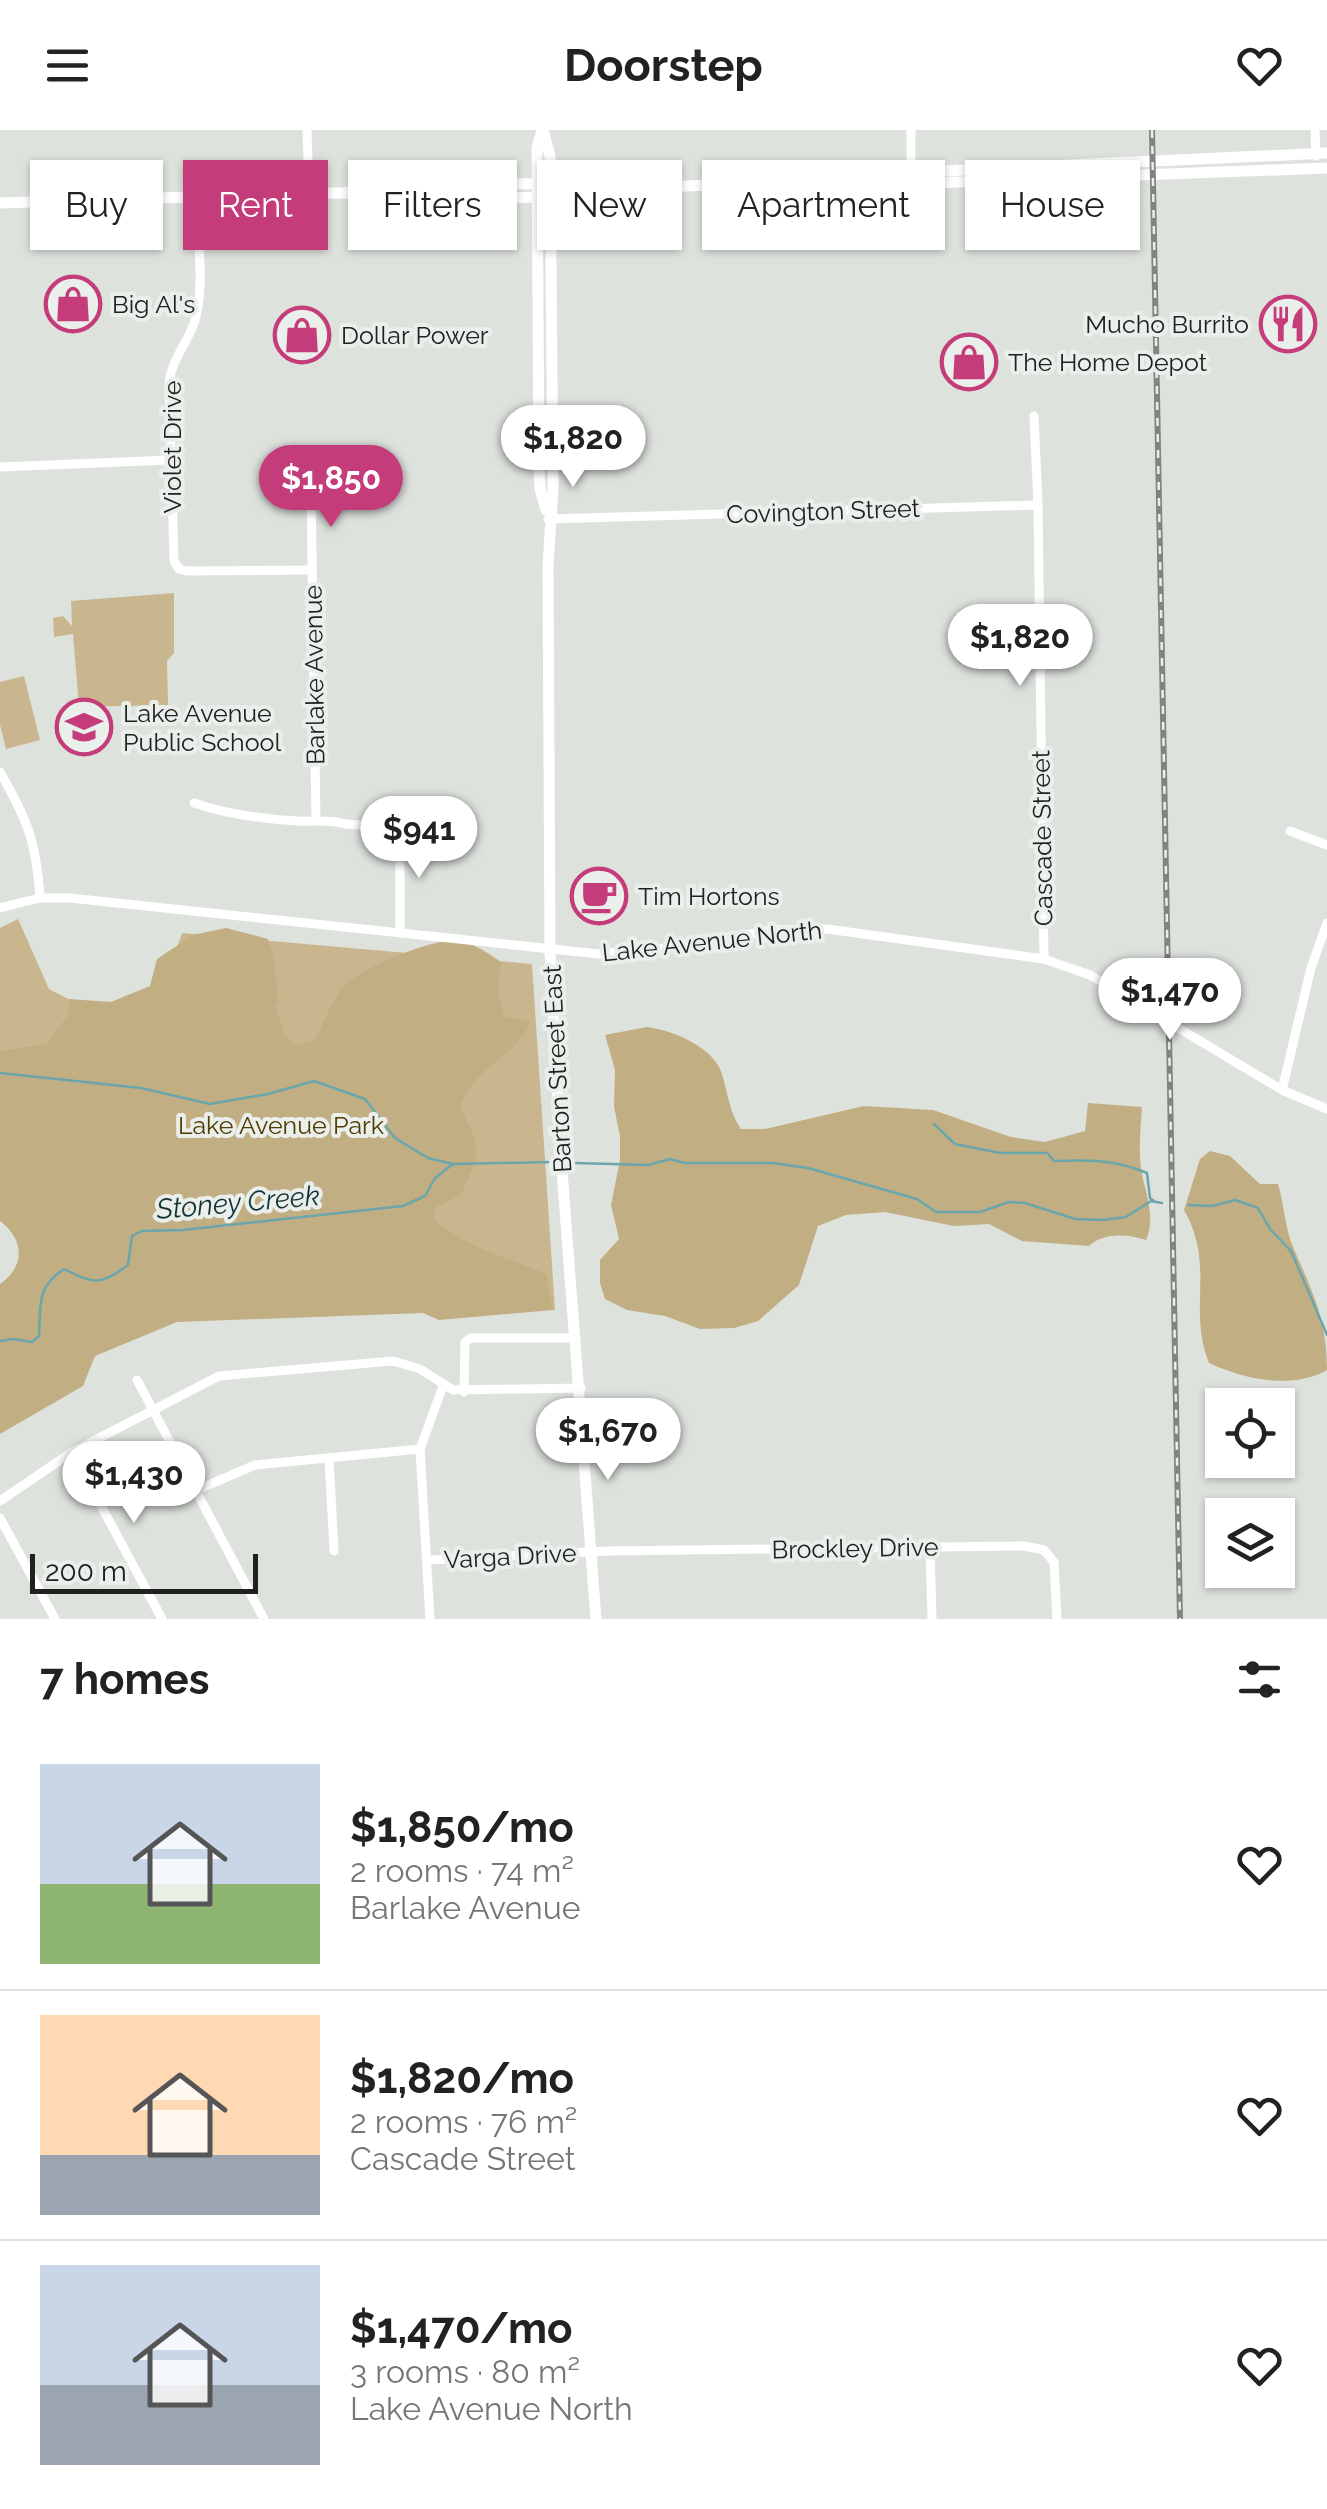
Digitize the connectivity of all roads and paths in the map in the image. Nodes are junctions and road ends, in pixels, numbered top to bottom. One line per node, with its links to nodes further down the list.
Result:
1 (308, 130): 6 (street)
2 (542, 130): 7 (main road, Barton Street East)
3 (911, 130): 8 (street)
4 (1315, 130): 5 (street)
5 (1321, 153): 9 (street); 10 (main road)
6 (308, 160)
7 (549, 160)
8 (912, 160)
9 (1322, 168): 11 (main road)
10 (945, 171)
11 (945, 183)
12 (537, 190): 13 (main road)
13 (328, 193)
14 (183, 195): 15 (main road)
15 (1, 201)
16 (197, 250): 19 (street, Violet Drive)
17 (545, 250): 23 (main road, Barton Street East)
18 (1034, 416): 22 (street, Cascade Street)
19 (170, 460): 20 (street); 24 (street, Violet Drive)
20 (0, 467)
21 (311, 490): 24 (street, Barlake Avenue)
22 (1038, 505): 23 (street, Covington Street); 37 (street, Cascade Street)
23 (548, 519): 36 (main road, Barton Street East)
24 (312, 570): 27 (street, Barlake Avenue)
25 (0, 772): 32 (street)
26 (194, 804): 27 (street)
27 (316, 821): 28 (street)
28 (400, 828): 29 (street); 35 (street)
29 (473, 829)
30 (1290, 830): 31 (street)
31 (1327, 844)
32 (40, 898): 33 (street, Lake Avenue North); 35 (street, Lake Avenue North)
33 (0, 908)
34 (1327, 923): 38 (street)
35 (400, 934): 36 (street, Lake Avenue North)
36 (550, 951): 37 (street, Lake Avenue North); 40 (main road, Barton Street East)
37 (1044, 960): 38 (street, Lake Avenue North)
38 (1282, 1090): 39 (street, Lake Avenue North)
39 (1327, 1108)
40 (576, 1338): 43 (main road, Barton Street East); 44 (street)
41 (136, 1380): 45 (street)
42 (443, 1386): 44 (street); 45 (street); 46 (street)
43 (580, 1388): 44 (street); 54 (main road, Barton Street East)
44 (464, 1392)
45 (152, 1409): 47 (street); 49 (street)
46 (420, 1449): 48 (street); 55 (street)
47 (72, 1452): 50 (street); 57 (street)
48 (329, 1458): 49 (street); 53 (street)
49 (196, 1490): 58 (street)
50 (0, 1501)
51 (0, 1518): 56 (street)
52 (930, 1547): 54 (street, Brockley Drive); 61 (street); 62 (street, Brockley Drive)
53 (334, 1551)
54 (592, 1552): 55 (street, Varga Drive); 60 (main road, Barton Street East)
55 (429, 1560): 59 (street)
56 (55, 1619)
57 (162, 1619)
58 (264, 1619)
59 (430, 1619)
60 (596, 1619)
61 (932, 1619)
62 (1057, 1619)

